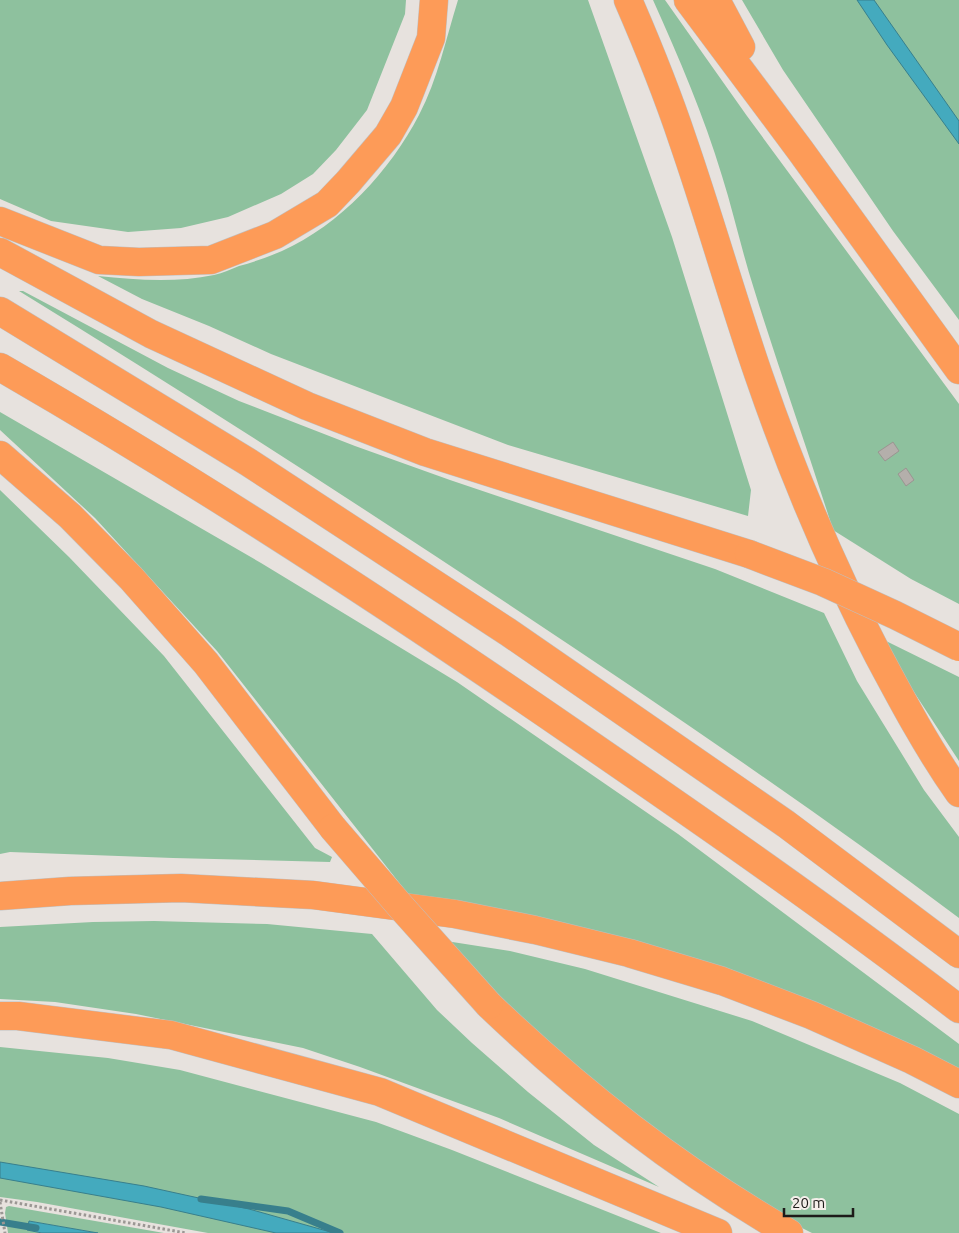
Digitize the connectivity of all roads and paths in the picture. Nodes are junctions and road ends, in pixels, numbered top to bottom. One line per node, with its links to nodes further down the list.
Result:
1 (434, 0): 6 (highway)
2 (628, 0): 13 (highway)
3 (688, 0): 5 (highway)
4 (716, 0): 5 (highway)
5 (800, 150): 10 (highway)
6 (0, 221)
7 (0, 252): 12 (highway, bridge)
8 (0, 311): 15 (highway)
9 (0, 367): 16 (highway)
10 (959, 370)
11 (0, 455): 23 (highway, bridge)
12 (959, 647)
13 (959, 793)
14 (0, 896): 18 (highway)
15 (959, 954)
16 (959, 1009)
17 (0, 1016): 22 (highway)
18 (959, 1084)
19 (0, 1201): 20 (path); 21 (path)
20 (5, 1233)
21 (186, 1233)
22 (718, 1233)
23 (790, 1233)

